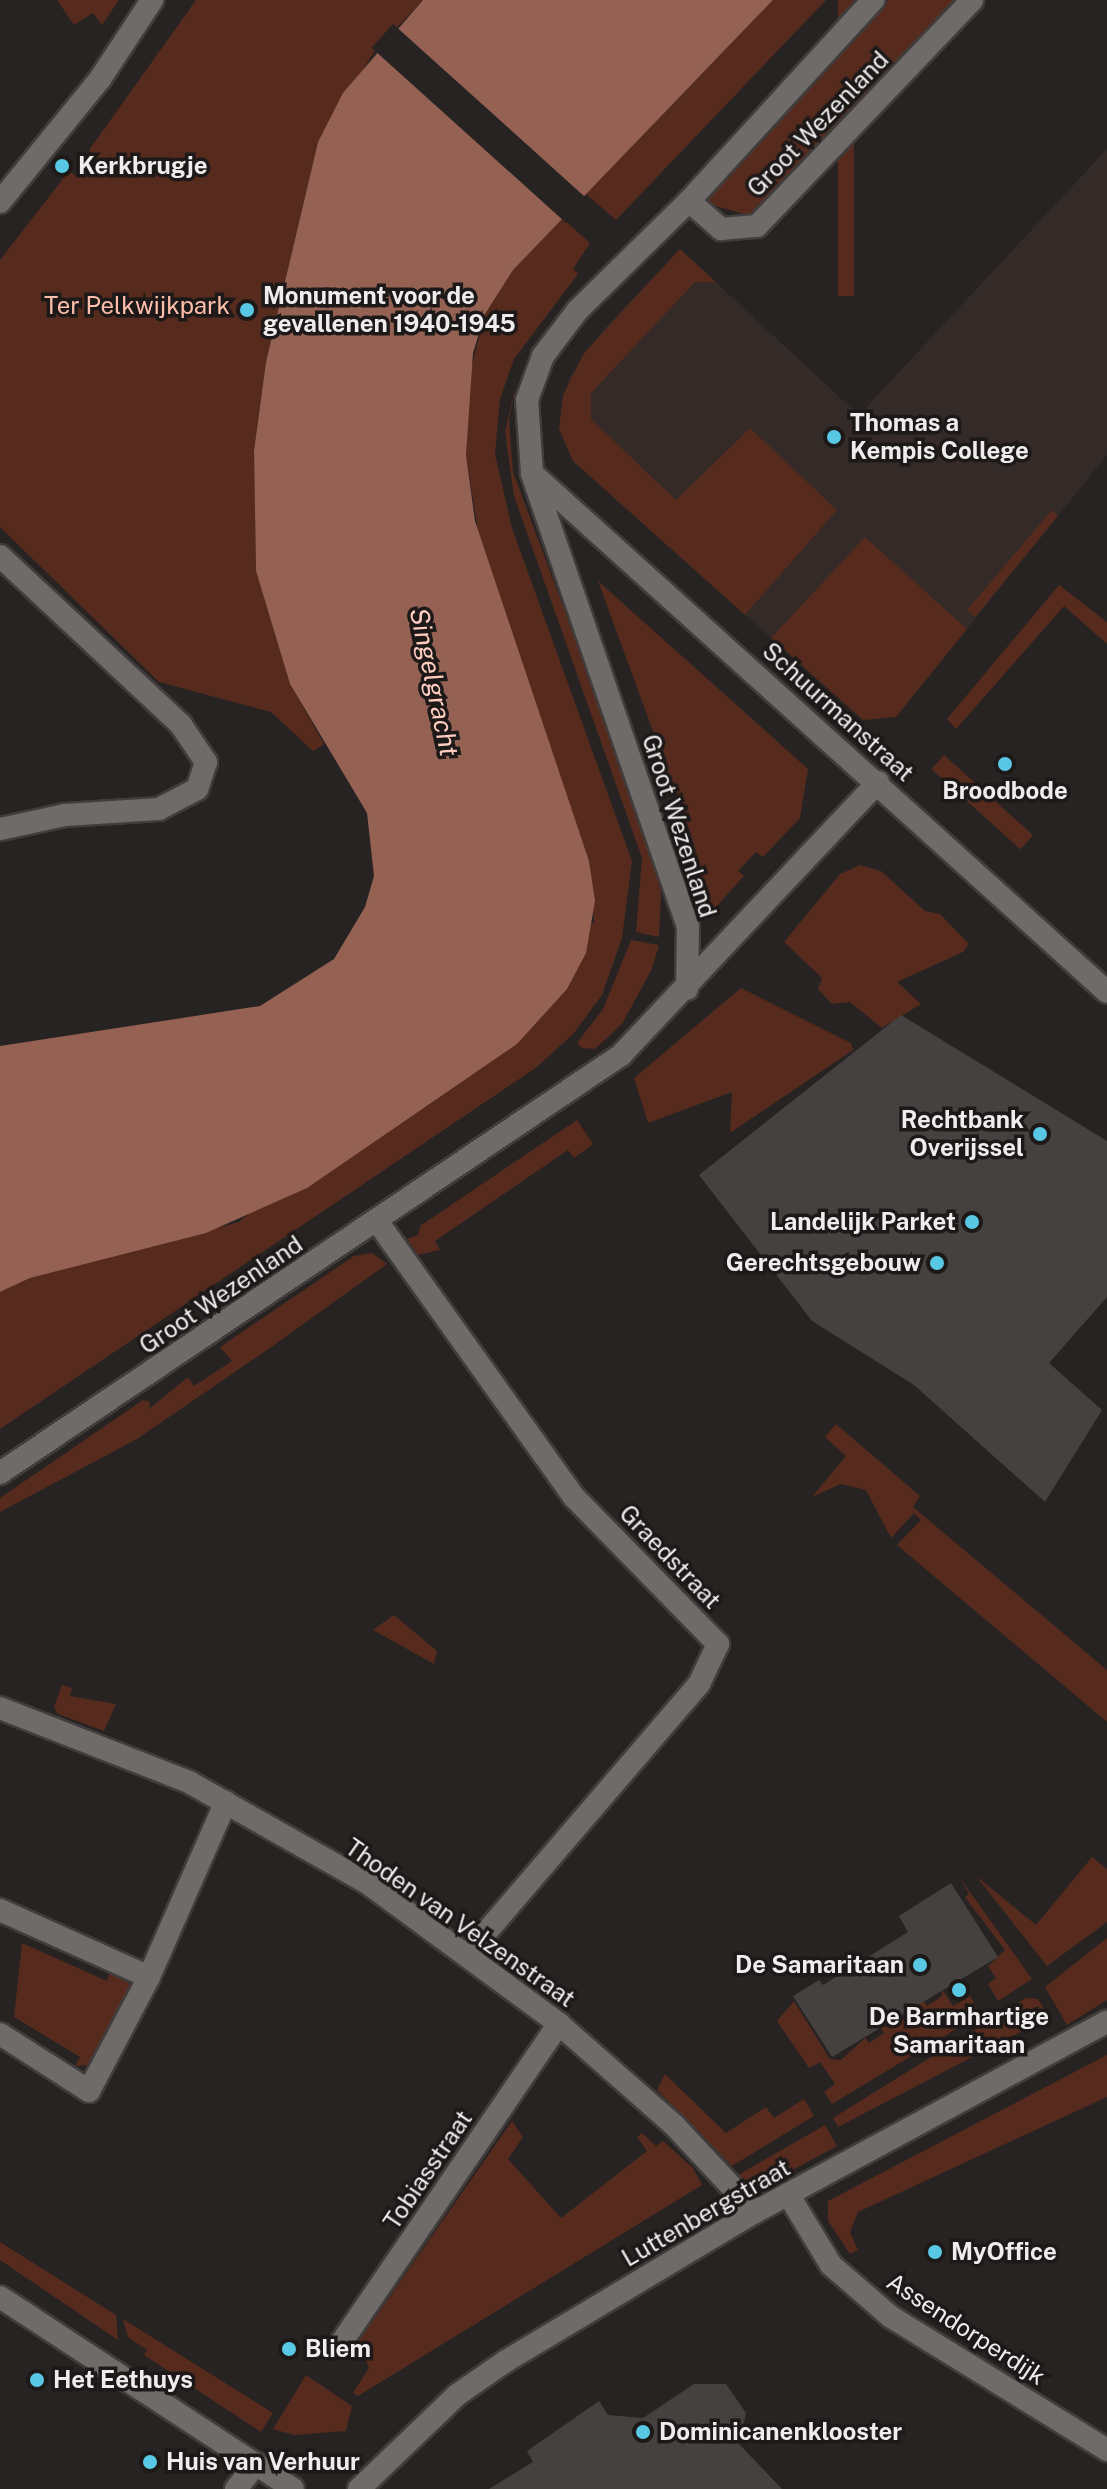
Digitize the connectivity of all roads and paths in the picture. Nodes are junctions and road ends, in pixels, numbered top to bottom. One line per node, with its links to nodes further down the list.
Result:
1 (152, 0): 5 (street)
2 (873, 0): 4 (street, Groot Wezenland)
3 (972, 0): 4 (street, Groot Wezenland)
4 (689, 201): 6 (street, Groot Wezenland)
5 (0, 202)
6 (532, 473): 8 (street, Schuurmanstraat); 10 (street, Groot Wezenland)
7 (0, 556): 9 (street)
8 (878, 782): 10 (street); 11 (street, Schuurmanstraat)
9 (0, 829)
10 (687, 989): 12 (street, Groot Wezenland)
11 (1107, 992)
12 (377, 1221): 13 (street, Groot Wezenland); 17 (street, Graedstraat)
13 (0, 1473)
14 (0, 1708): 15 (street, Thoden van Velzenstraat)
15 (226, 1802): 17 (street, Thoden van Velzenstraat); 18 (street)
16 (0, 1910): 18 (street)
17 (467, 1955): 20 (street, Thoden van Velzenstraat)
18 (149, 1977): 21 (street)
19 (1107, 2022): 22 (street, Luttenbergstraat)
20 (559, 2024): 23 (street, Thoden van Velzenstraat); 25 (street, Tobiasstraat)
21 (0, 2034)
22 (788, 2194): 23 (street, Luttenbergstraat); 26 (street, Assendorperdijk)
23 (755, 2212): 30 (street, Luttenbergstraat)
24 (0, 2297): 27 (street)
25 (339, 2346)
26 (1107, 2450)
27 (256, 2464): 28 (street); 29 (street)
28 (236, 2489)
29 (293, 2489)
30 (359, 2489)

